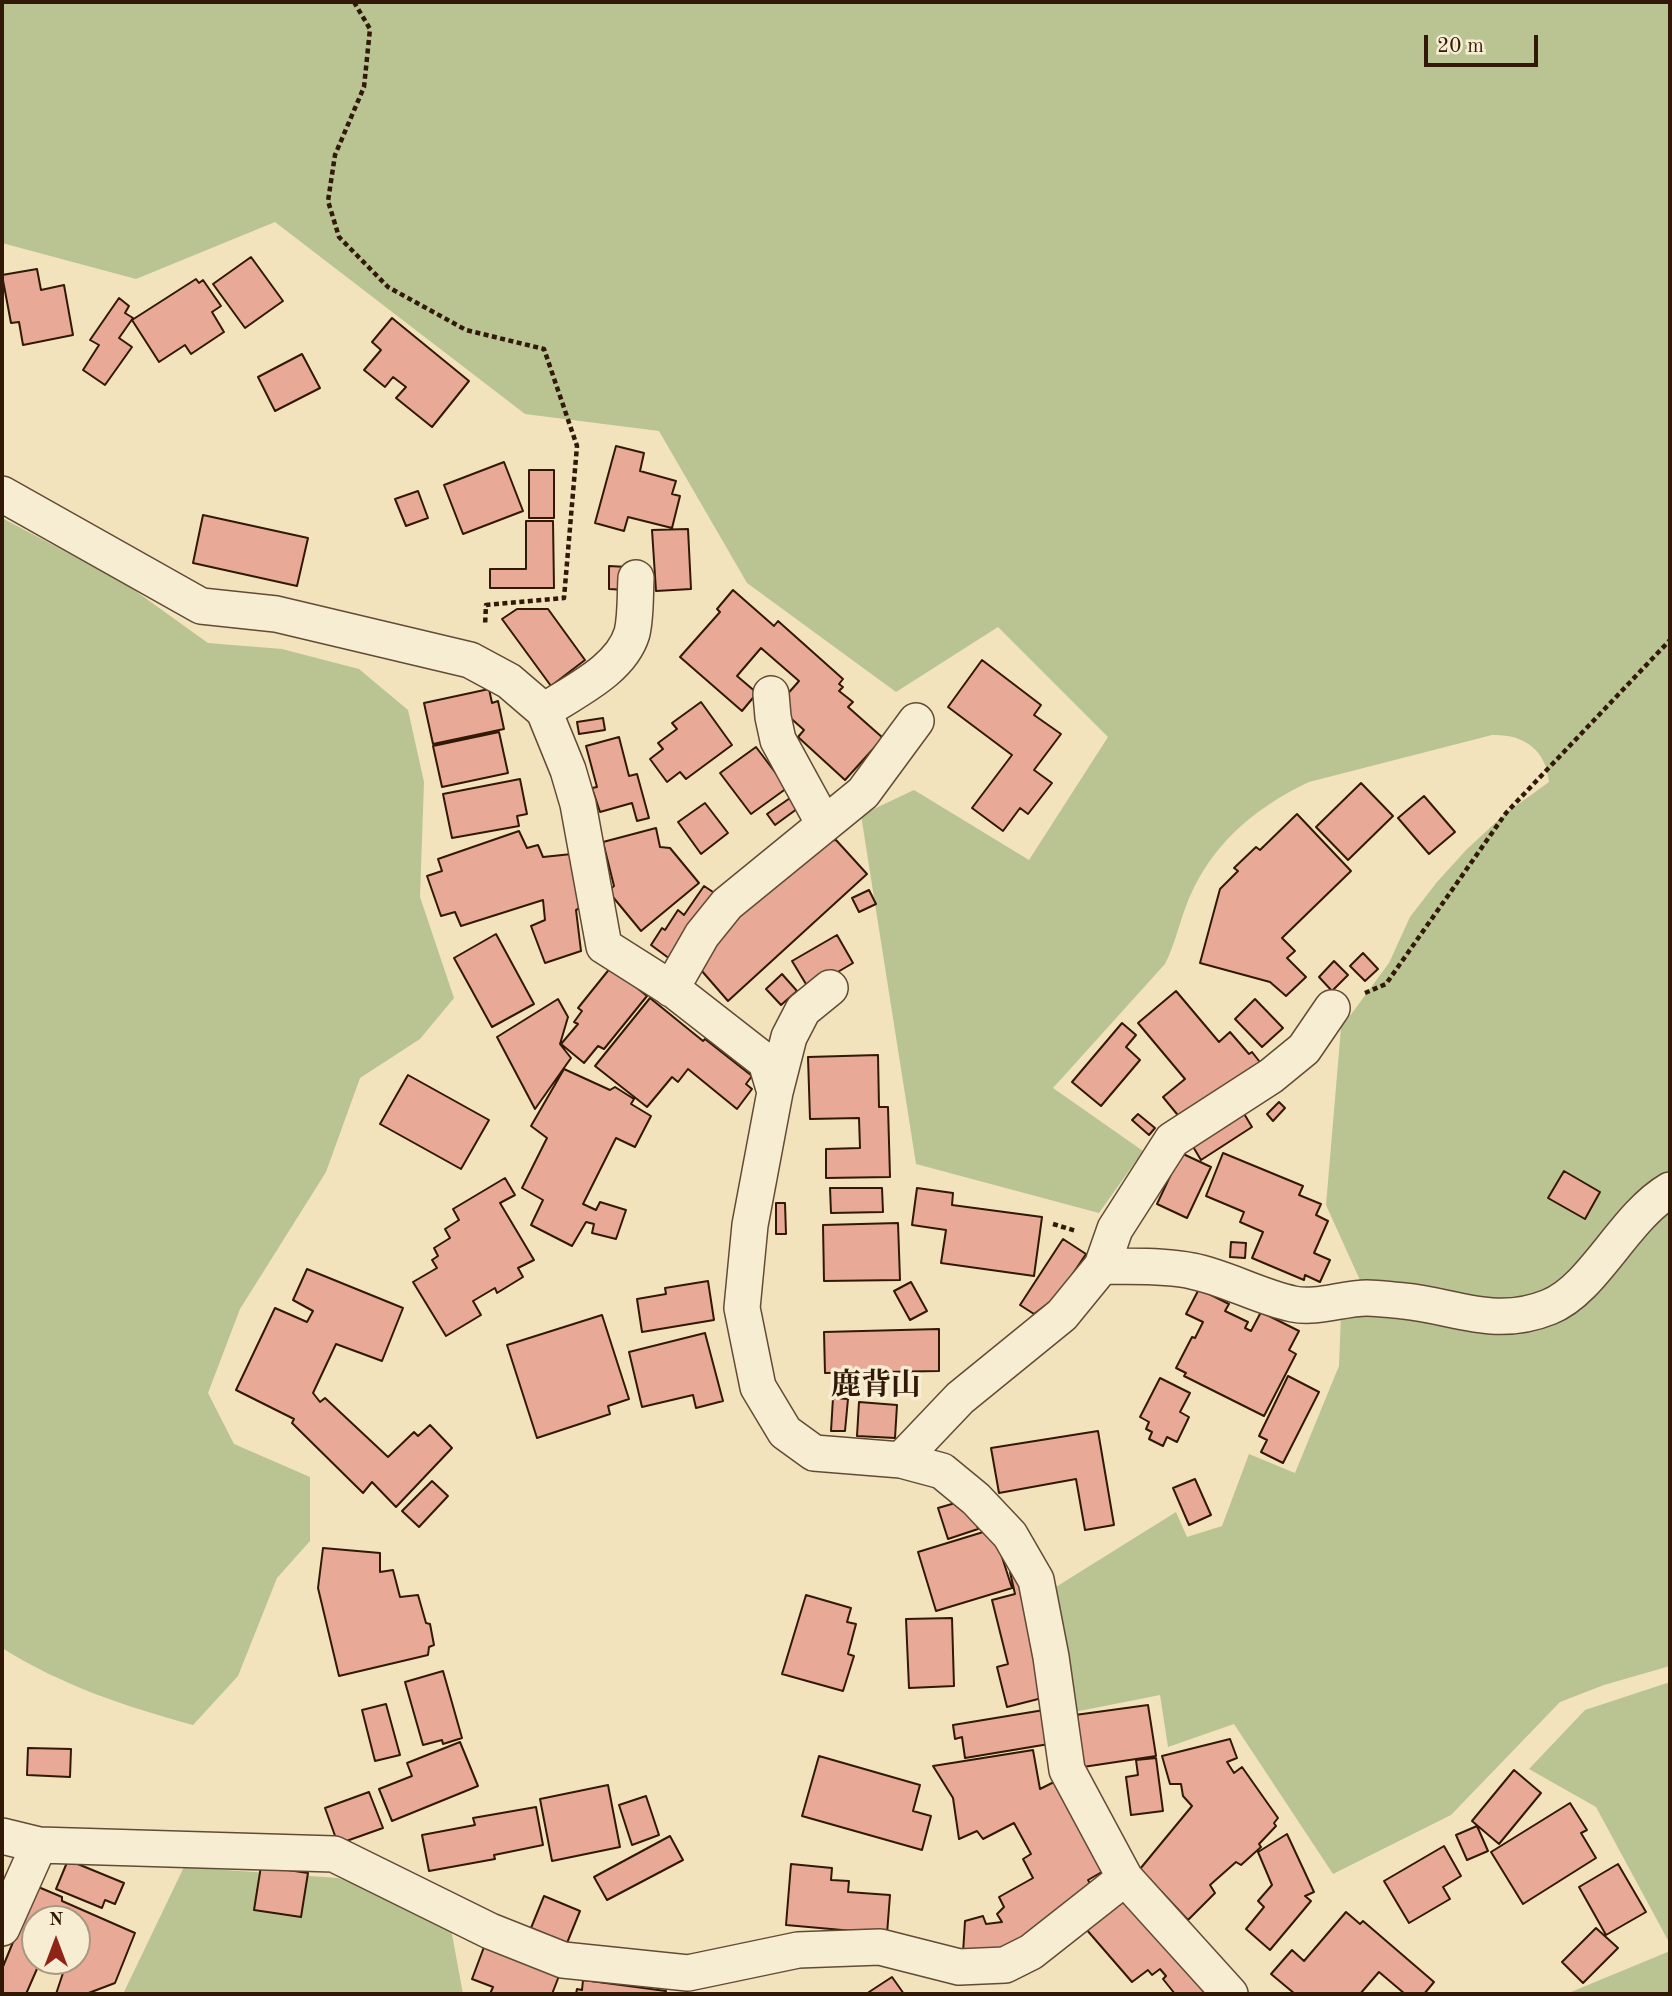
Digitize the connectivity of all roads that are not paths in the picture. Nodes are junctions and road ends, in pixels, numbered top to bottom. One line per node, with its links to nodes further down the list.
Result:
1 (2, 494): 4 (street)
2 (636, 578): 4 (street)
3 (771, 694): 6 (street)
4 (544, 711): 8 (street)
5 (916, 721): 6 (street)
6 (824, 824): 8 (street)
7 (830, 988): 10 (street)
8 (671, 989): 10 (street)
9 (1332, 1008): 12 (street)
10 (775, 1092): 13 (street)
11 (1670, 1190): 12 (street)
12 (1102, 1266): 13 (street)
13 (901, 1460): 16 (street)
14 (2, 1836): 15 (street)
15 (39, 1845): 16 (street); 17 (street)
16 (1125, 1878): 18 (street)
17 (2, 1928)
18 (1230, 1994)

